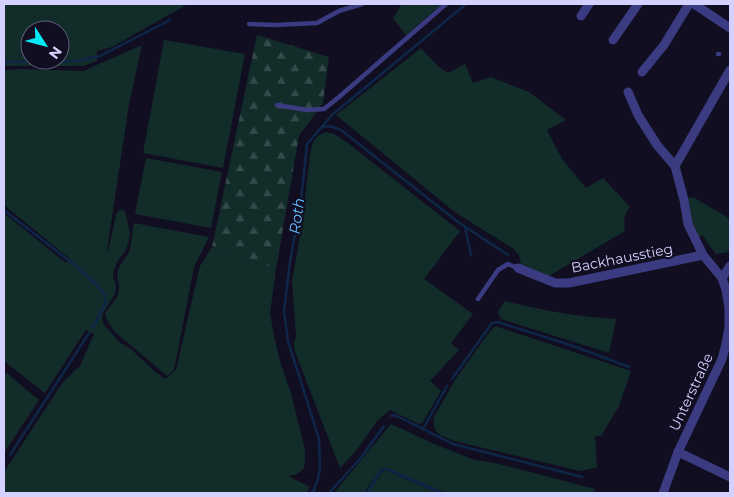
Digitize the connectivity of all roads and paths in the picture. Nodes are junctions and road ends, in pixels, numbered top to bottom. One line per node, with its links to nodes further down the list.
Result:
1 (362, 4): 8 (lane)
2 (446, 4): 14 (lane)
3 (589, 4): 7 (street)
4 (638, 4): 10 (street)
5 (689, 4): 12 (street)
6 (694, 4): 9 (street)
7 (581, 16)
8 (249, 24)
9 (730, 28)
10 (613, 40)
11 (730, 70): 15 (street)
12 (642, 72)
13 (628, 92): 15 (street)
14 (277, 105)
15 (675, 166): 16 (street, Unterstraße)
16 (704, 255): 18 (street, Backhausstieg); 19 (street, Unterstraße)
17 (730, 266): 19 (street)
18 (518, 268): 20 (lane)
19 (722, 278): 21 (street, Unterstraße)
20 (478, 298)
21 (730, 327): 22 (street, Unterstraße)
22 (678, 452): 23 (street); 24 (street, Unterstraße)
23 (730, 477)
24 (663, 493)

